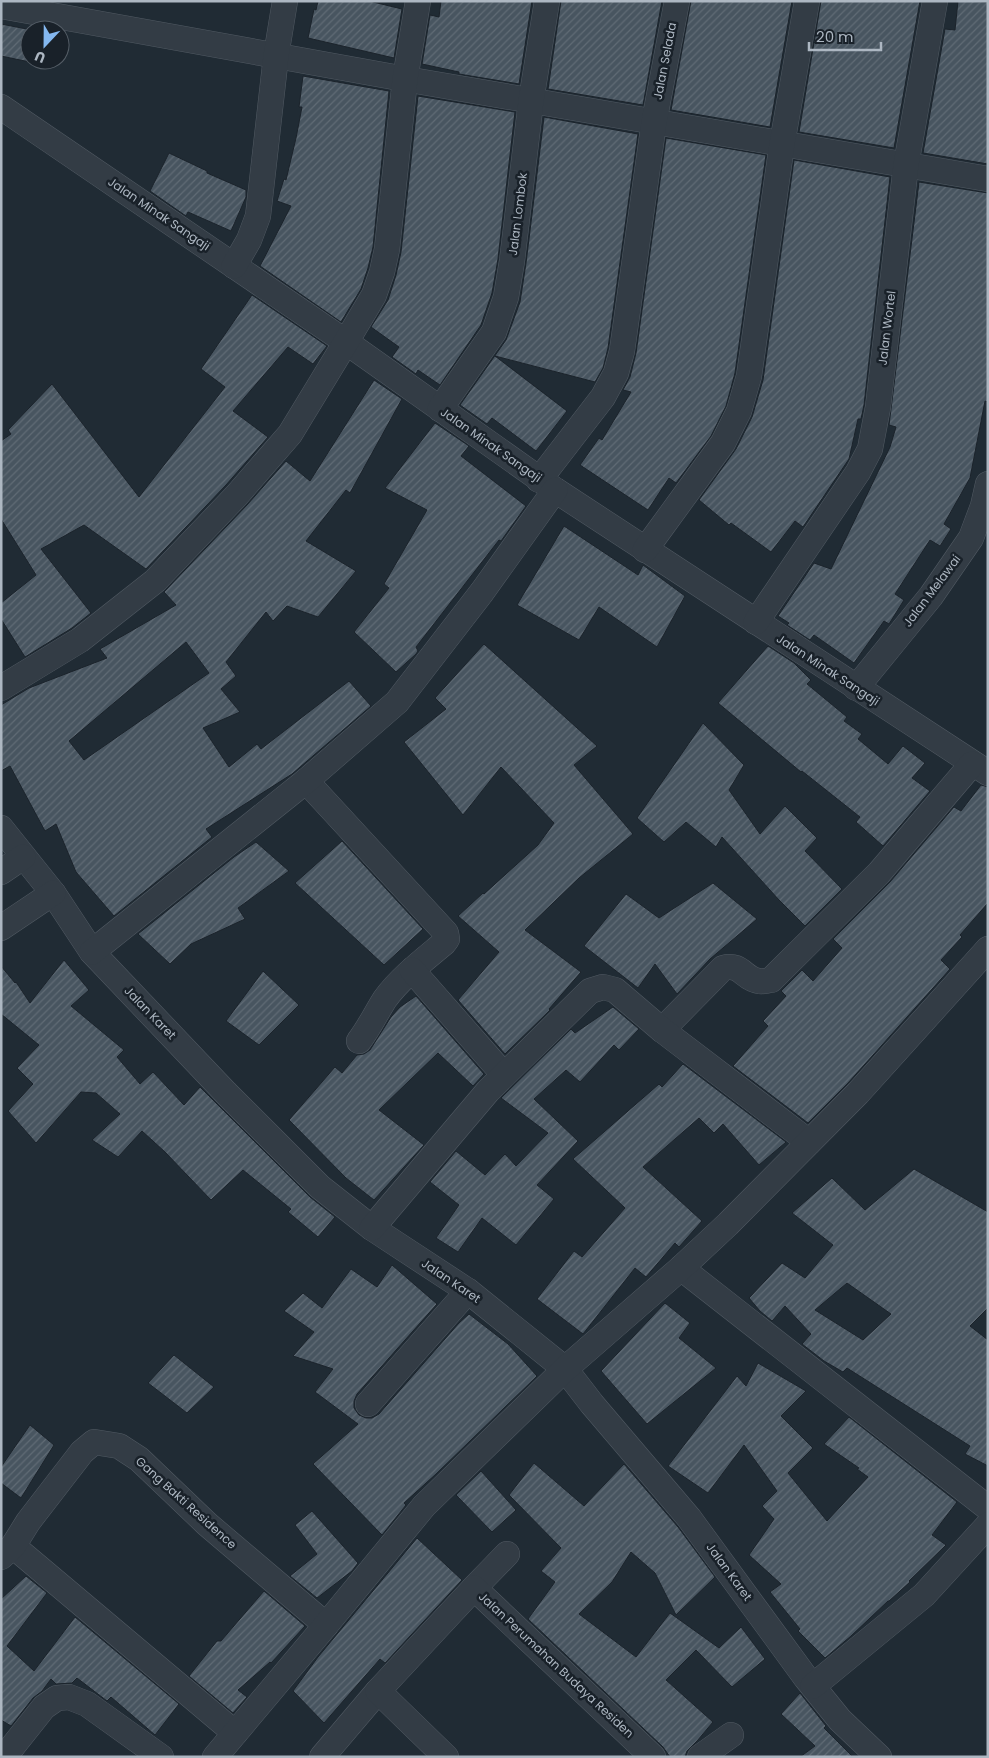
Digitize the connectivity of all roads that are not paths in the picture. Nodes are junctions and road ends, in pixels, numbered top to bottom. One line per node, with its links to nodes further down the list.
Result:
1 (285, 1): 8 (street)
2 (418, 1): 9 (street)
3 (547, 1): 10 (street, Jalan Lombok)
4 (677, 1): 12 (street, Jalan Selada)
5 (807, 1): 13 (street)
6 (934, 1): 14 (street, Jalan Wortel)
7 (1, 6): 8 (street)
8 (276, 56): 9 (street); 16 (street)
9 (405, 79): 10 (street); 17 (street)
10 (531, 101): 12 (street); 18 (street, Jalan Lombok)
11 (1, 107): 16 (street, Jalan Minak Sangaji)
12 (654, 122): 13 (street); 20 (street, Jalan Selada)
13 (782, 144): 14 (street); 22 (street)
14 (906, 165): 15 (street); 23 (street, Jalan Wortel)
15 (988, 179)
16 (234, 266): 17 (street, Jalan Minak Sangaji)
17 (346, 342): 18 (street, Jalan Minak Sangaji); 24 (street)
18 (440, 409): 20 (street, Jalan Minak Sangaji)
19 (988, 484): 21 (street, Jalan Melawai)
20 (547, 485): 22 (street, Jalan Minak Sangaji); 27 (street, Jalan Selada)
21 (979, 541): 25 (street, Jalan Melawai)
22 (646, 550): 23 (street, Jalan Minak Sangaji)
23 (756, 622): 25 (street, Jalan Minak Sangaji)
24 (1, 688)
25 (856, 688): 26 (street, Jalan Minak Sangaji)
26 (980, 769): 36 (street)
27 (306, 781): 34 (street, Jalan Selada); 35 (street)
28 (1, 828): 29 (street, Jalan Karet)
29 (23, 857): 30 (street); 31 (street, Jalan Karet)
30 (1, 872)
31 (53, 893): 32 (street); 34 (street, Jalan Karet)
32 (1, 928)
33 (988, 949): 39 (street)
34 (92, 952): 40 (street, Jalan Karet)
35 (412, 970): 37 (street); 38 (street)
36 (662, 1030): 38 (street); 39 (street)
37 (358, 1041)
38 (504, 1075): 40 (street)
39 (809, 1142): 41 (street)
40 (372, 1228): 42 (street, Jalan Karet)
41 (681, 1268): 43 (street); 45 (street)
42 (468, 1291): 43 (street, Jalan Karet); 44 (street)
43 (566, 1369): 50 (street); 51 (street, Jalan Karet)
44 (368, 1404)
45 (988, 1508)
46 (988, 1525): 51 (street)
47 (7, 1552): 50 (street, Gang Bakti Residence); 53 (street)
48 (507, 1554): 49 (street)
49 (474, 1588): 52 (street, Jalan Perumahan Budaya Residen); 60 (street, Jalan Perumahan Budaya Residen)
50 (326, 1626): 53 (street)
51 (813, 1686): 62 (street, Jalan Karet)
52 (378, 1690): 58 (street, Jalan Perumahan Budaya Residen); 59 (street)
53 (235, 1733): 57 (street)
54 (731, 1735): 61 (street)
55 (9, 1751): 56 (street)
56 (161, 1757)
57 (215, 1757)
58 (322, 1757)
59 (446, 1757)
60 (653, 1757)
61 (700, 1757)
62 (879, 1757)

